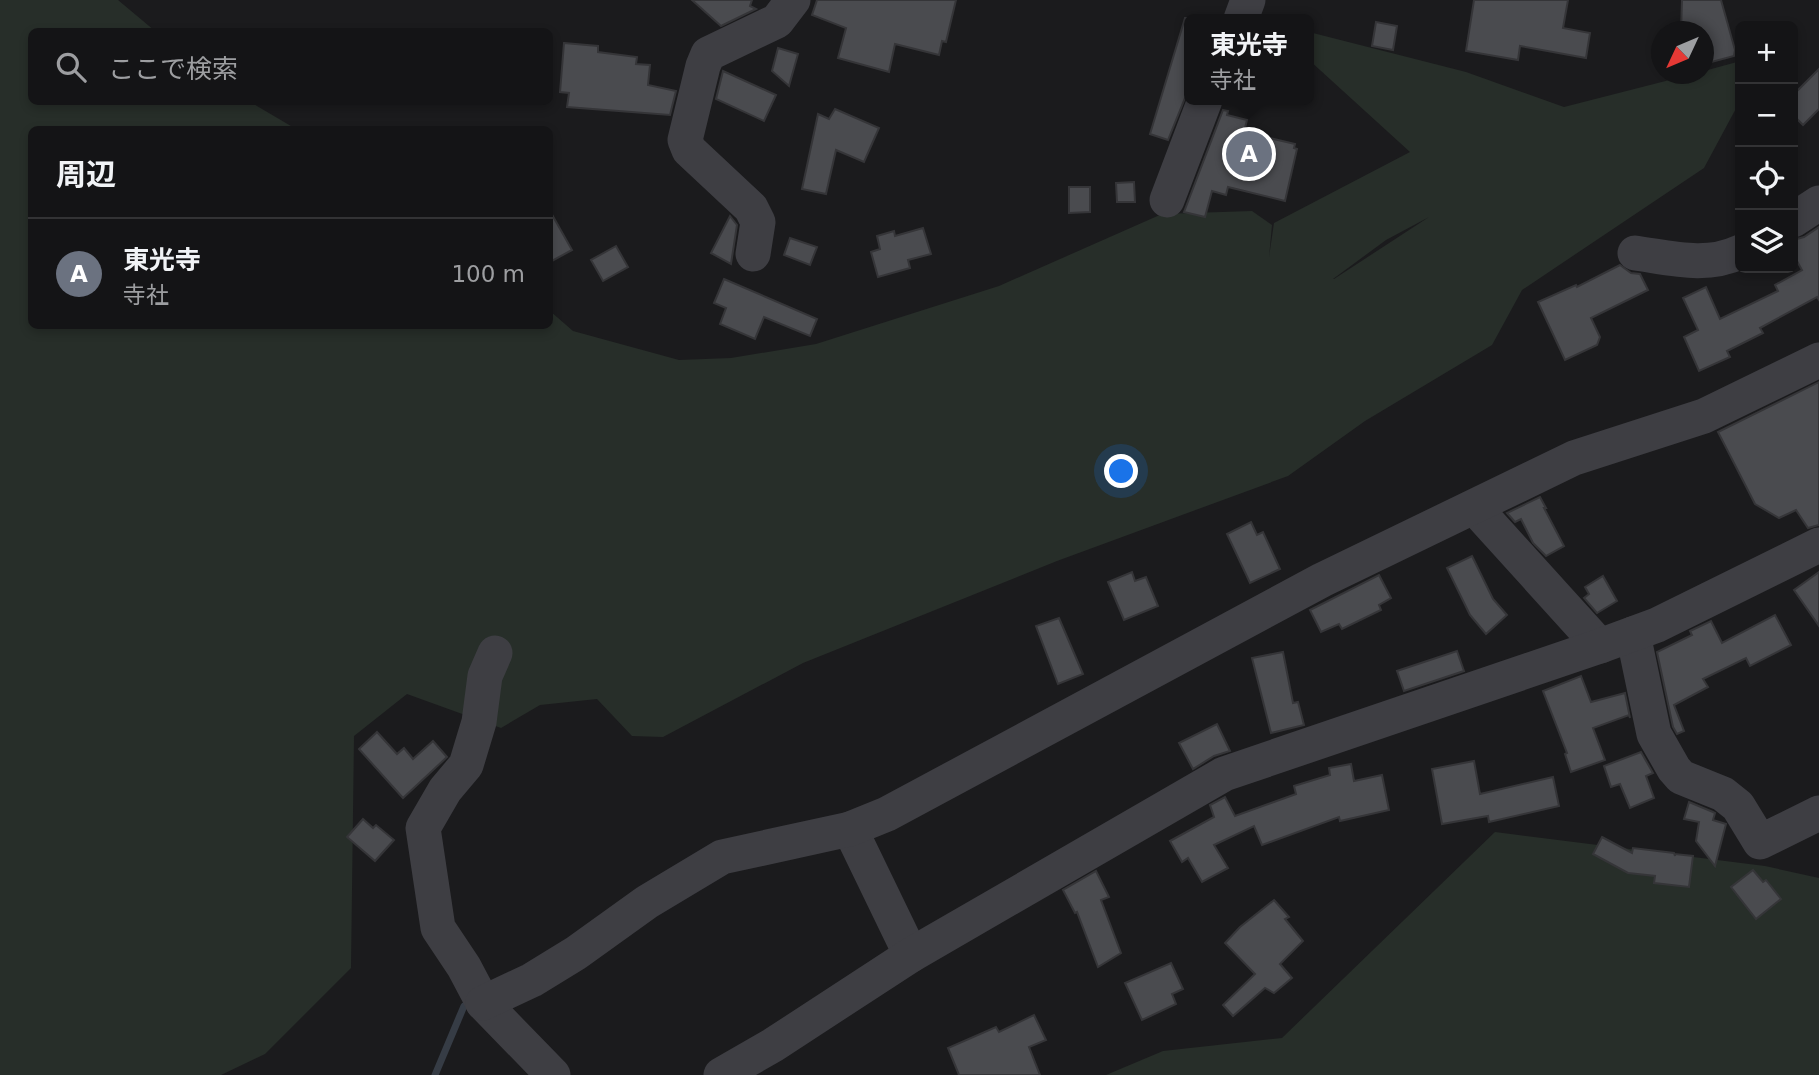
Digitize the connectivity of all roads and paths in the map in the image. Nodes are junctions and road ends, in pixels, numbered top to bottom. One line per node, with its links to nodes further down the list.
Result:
1 (793, 0): 7 (street)
2 (1203, 105): 3 (street)
3 (1167, 200)
4 (1819, 202): 5 (street)
5 (1798, 217)
6 (1635, 253): 8 (street)
7 (753, 254)
8 (1735, 254)
9 (1819, 360): 10 (street)
10 (1475, 508): 13 (street); 16 (street)
11 (1819, 545): 12 (street)
12 (1633, 634): 13 (street); 15 (street)
13 (1600, 646): 17 (street)
14 (495, 653): 18 (street)
15 (1819, 813)
16 (850, 829): 17 (street); 18 (street)
17 (911, 956): 20 (street)
18 (483, 1003): 19 (street)
19 (553, 1075)
20 (721, 1075)

